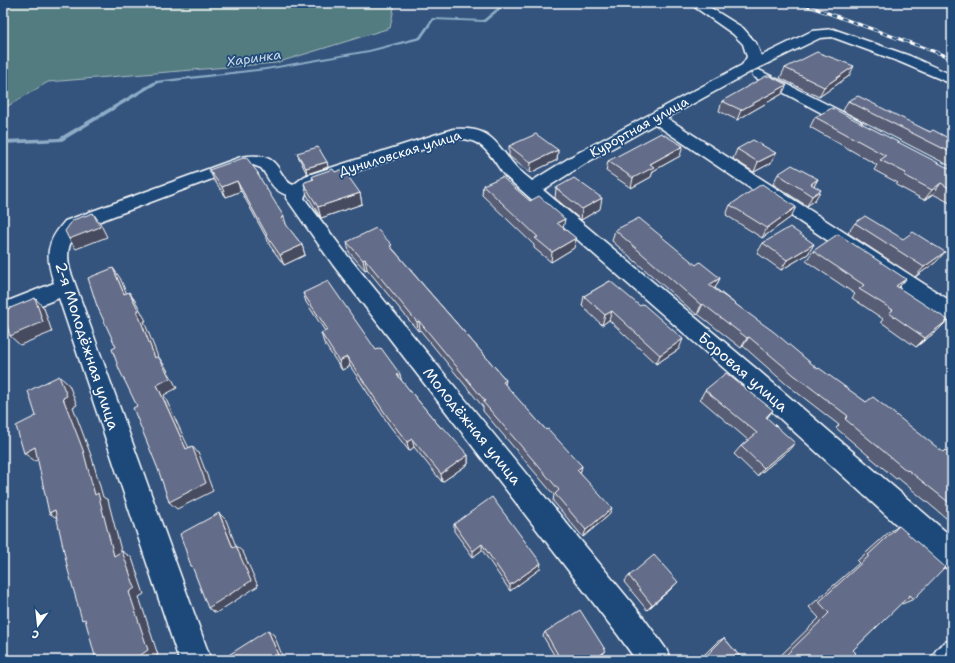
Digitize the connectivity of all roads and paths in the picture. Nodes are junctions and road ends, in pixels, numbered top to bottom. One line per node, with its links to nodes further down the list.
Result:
1 (695, 3): 2 (street)
2 (747, 68): 3 (street, Курортная улица); 4 (street, Курортная улица); 5 (street)
3 (952, 80)
4 (656, 118): 6 (street, Курортная улица); 10 (street)
5 (867, 131)
6 (532, 190): 7 (street, Дуниловская улица); 11 (street, Боровая улица)
7 (297, 191): 8 (street, 2-я Молодёжная улица); 14 (street, Молодёжная улица)
8 (66, 287): 9 (street); 13 (street, 2-я Молодёжная улица)
9 (3, 312)
10 (952, 313)
11 (952, 556)
12 (952, 655): 15 (street)
13 (195, 660)
14 (655, 660)
15 (947, 660)

